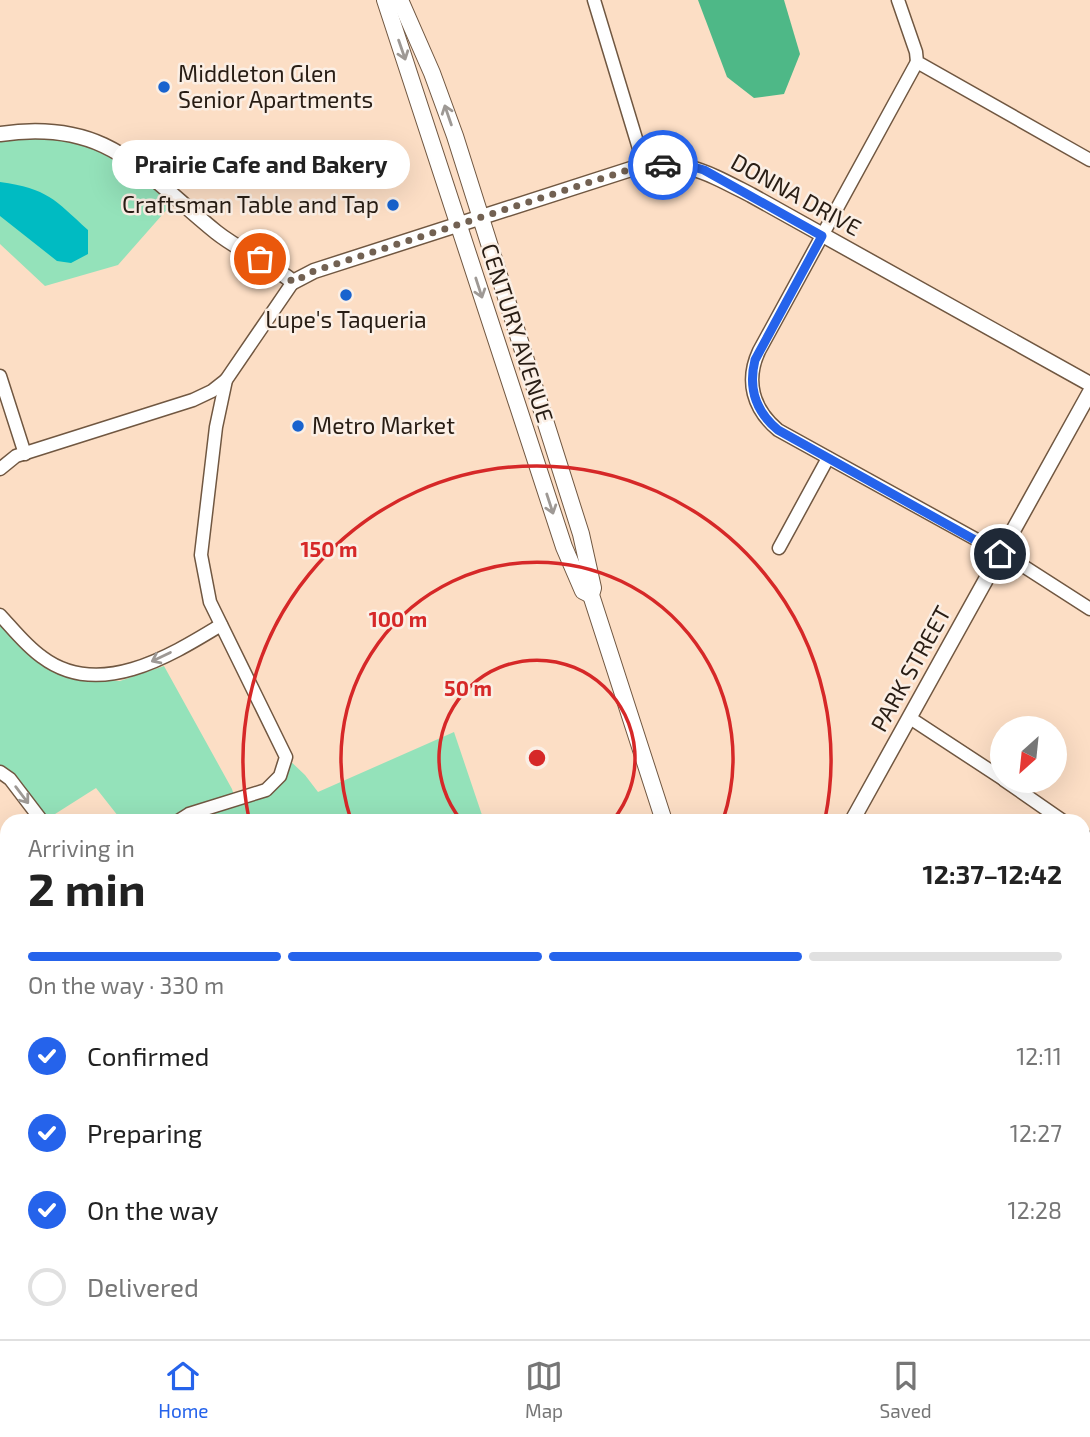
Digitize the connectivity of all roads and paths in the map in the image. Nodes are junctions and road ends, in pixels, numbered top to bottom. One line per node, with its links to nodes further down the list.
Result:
1 (385, 0): 10 (main road, CENTURY AVENUE, one-way to 10)
2 (400, 0): 9 (main road, CENTURY AVENUE, one-way to 2)
3 (594, 0): 8 (street)
4 (898, 0): 5 (street)
5 (917, 62): 7 (street); 11 (street)
6 (0, 134): 12 (street)
7 (1090, 160)
8 (644, 165): 9 (street, DONNA DRIVE); 11 (street, DONNA DRIVE)
9 (480, 217): 10 (street, DONNA DRIVE); 22 (main road, CENTURY AVENUE)
10 (457, 224): 12 (street, DONNA DRIVE); 22 (main road, CENTURY AVENUE, one-way to 22)
11 (822, 236): 15 (street, DONNA DRIVE); 18 (street)
12 (293, 282): 14 (street)
13 (0, 376): 17 (street)
14 (226, 380): 17 (street); 25 (street)
15 (1090, 384)
16 (1090, 392): 21 (street, PARK STREET)
17 (25, 454): 19 (street)
18 (828, 458): 20 (street); 21 (street)
19 (0, 468)
20 (779, 548)
21 (1000, 554): 23 (street); 26 (street, PARK STREET)
22 (591, 595): 32 (main road, CENTURY AVENUE)
23 (1090, 609)
24 (0, 615): 25 (street, one-way to 24)
25 (221, 625): 31 (street)
26 (910, 718): 27 (street); 33 (street, PARK STREET)
27 (990, 771)
28 (0, 772): 30 (street, one-way to 30)
29 (1023, 793): 34 (street)
30 (37, 814)
31 (189, 814)
32 (662, 814)
33 (856, 814)
34 (1053, 814)

